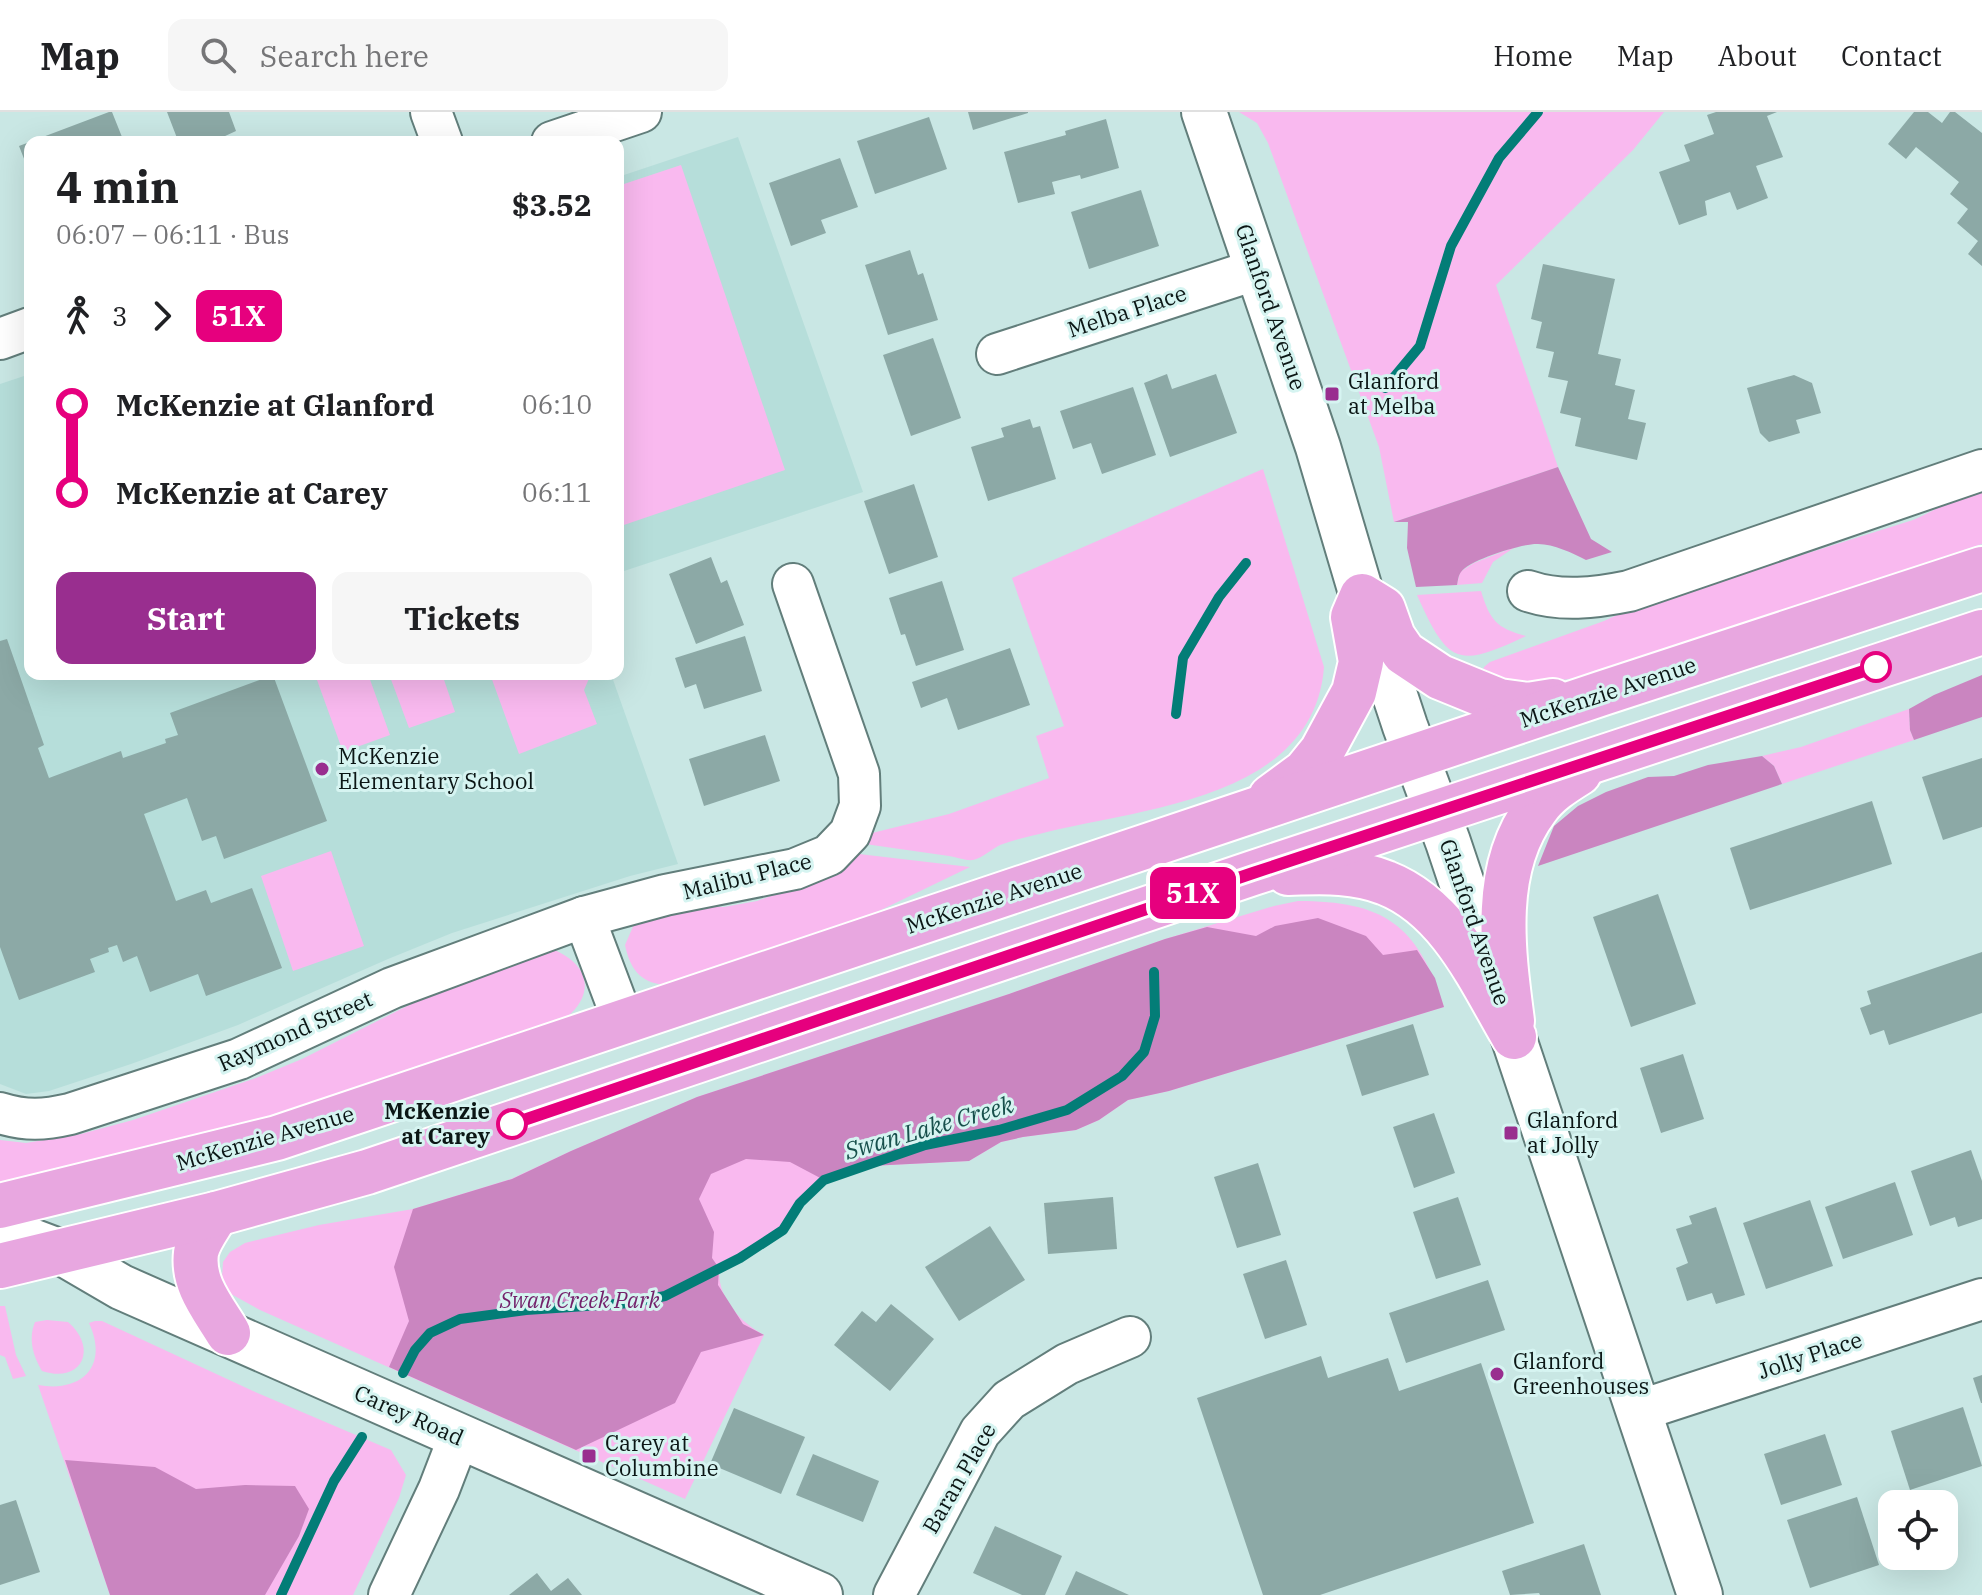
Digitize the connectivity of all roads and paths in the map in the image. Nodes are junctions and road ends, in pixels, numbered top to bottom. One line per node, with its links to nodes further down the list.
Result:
1 (431, 112): 4 (street)
2 (641, 112): 5 (street)
3 (1204, 112): 6 (main road, Glanford Avenue)
4 (440, 136)
5 (570, 136)
6 (1258, 269): 9 (street, Melba Place); 14 (main road, Glanford Avenue)
7 (24, 330): 8 (street)
8 (0, 339)
9 (997, 354)
10 (1982, 470): 13 (street)
11 (1982, 569): 16 (main road, McKenzie Avenue)
12 (793, 584): 22 (street, Malibu Place)
13 (1528, 591)
14 (1362, 596): 16 (main road); 18 (main road, Glanford Avenue); 20 (main road)
15 (1982, 632): 17 (main road)
16 (1603, 693): 18 (main road, McKenzie Avenue)
17 (1608, 755): 19 (main road); 24 (main road)
18 (1417, 757): 19 (main road, Glanford Avenue); 20 (main road, McKenzie Avenue)
19 (1437, 813): 21 (main road); 24 (main road, Glanford Avenue)
20 (1245, 814): 23 (main road, McKenzie Avenue)
21 (1253, 873): 24 (main road); 27 (main road)
22 (584, 917): 23 (street); 25 (street, Raymond Street)
23 (624, 1023): 26 (main road, McKenzie Avenue)
24 (1514, 1037): 34 (main road, Glanford Avenue)
25 (0, 1113)
26 (0, 1206)
27 (216, 1214): 29 (main road); 32 (main road)
28 (0, 1229): 29 (main road, Carey Road)
29 (61, 1252): 30 (main road); 32 (main road, Carey Road)
30 (0, 1266)
31 (1982, 1299): 34 (street, Jolly Place)
32 (228, 1333): 35 (main road, Carey Road)
33 (1130, 1337): 38 (street, Baran Place)
34 (1638, 1411): 39 (main road, Glanford Avenue)
35 (459, 1437): 36 (street); 37 (main road, Carey Road)
36 (389, 1595)
37 (820, 1595)
38 (894, 1595)
39 (1700, 1595)

